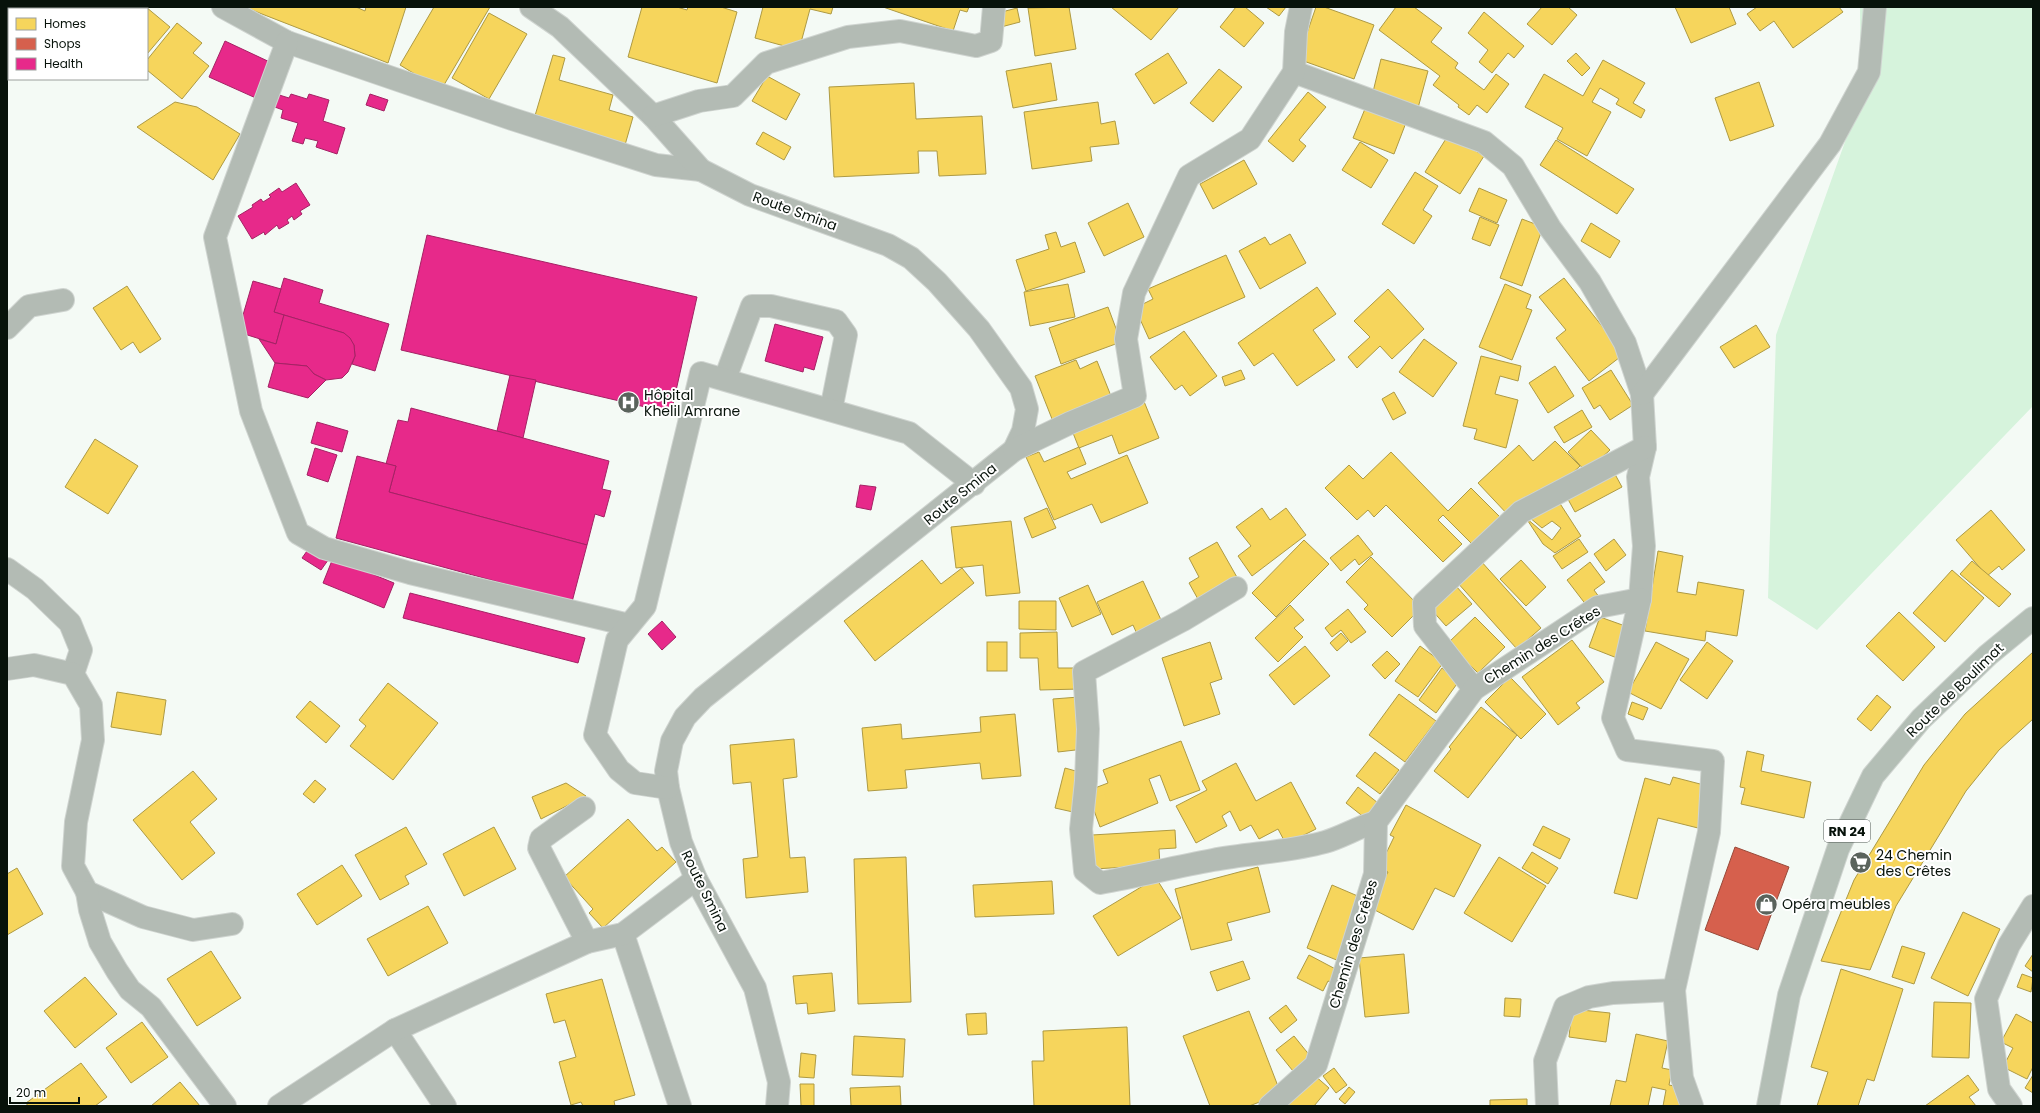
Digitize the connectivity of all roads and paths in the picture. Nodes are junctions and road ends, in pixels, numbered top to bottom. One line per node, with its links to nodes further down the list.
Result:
1 (223, 7): 6 (street)
2 (532, 7): 8 (street, Route Smina)
3 (994, 7): 8 (street)
4 (1301, 7): 7 (street)
5 (1875, 7): 13 (street)
6 (287, 42): 9 (street); 22 (street)
7 (1294, 72): 13 (street); 16 (street)
8 (653, 116): 9 (street, Route Smina)
9 (701, 170): 16 (street, Route Smina)
10 (63, 300): 11 (street)
11 (7, 328)
12 (724, 379): 14 (street); 14 (street); 22 (street)
13 (1642, 394): 15 (street)
14 (831, 410): 17 (street)
15 (1645, 447): 20 (street); 25 (street)
16 (1014, 450): 17 (street, Route Smina)
17 (974, 484): 26 (street, Route Smina)
18 (7, 569): 24 (street)
19 (1236, 588): 28 (street)
20 (1640, 599): 25 (street, Chemin des Crêtes); 35 (street)
21 (2033, 618): 45 (main road, Route de Boulimat / RN 24)
22 (630, 625): 26 (street)
23 (7, 669): 24 (street)
24 (73, 674): 30 (street)
25 (1474, 688): 28 (street, Chemin des Crêtes)
26 (668, 788): 29 (street, Route Smina)
27 (584, 808): 34 (street)
28 (1376, 822): 42 (street, Chemin des Crêtes)
29 (696, 879): 33 (street); 41 (street, Route Smina)
30 (87, 892): 32 (street); 37 (street)
31 (2033, 906): 46 (street)
32 (232, 924)
33 (623, 934): 34 (street); 40 (street)
34 (586, 942): 36 (street)
35 (1674, 990): 43 (street); 44 (street)
36 (395, 1030): 38 (street); 39 (street)
37 (225, 1106)
38 (279, 1106)
39 (444, 1106)
40 (680, 1106)
41 (777, 1106)
42 (1270, 1106)
43 (1547, 1106)
44 (1692, 1106)
45 (1768, 1106)
46 (2011, 1106)

